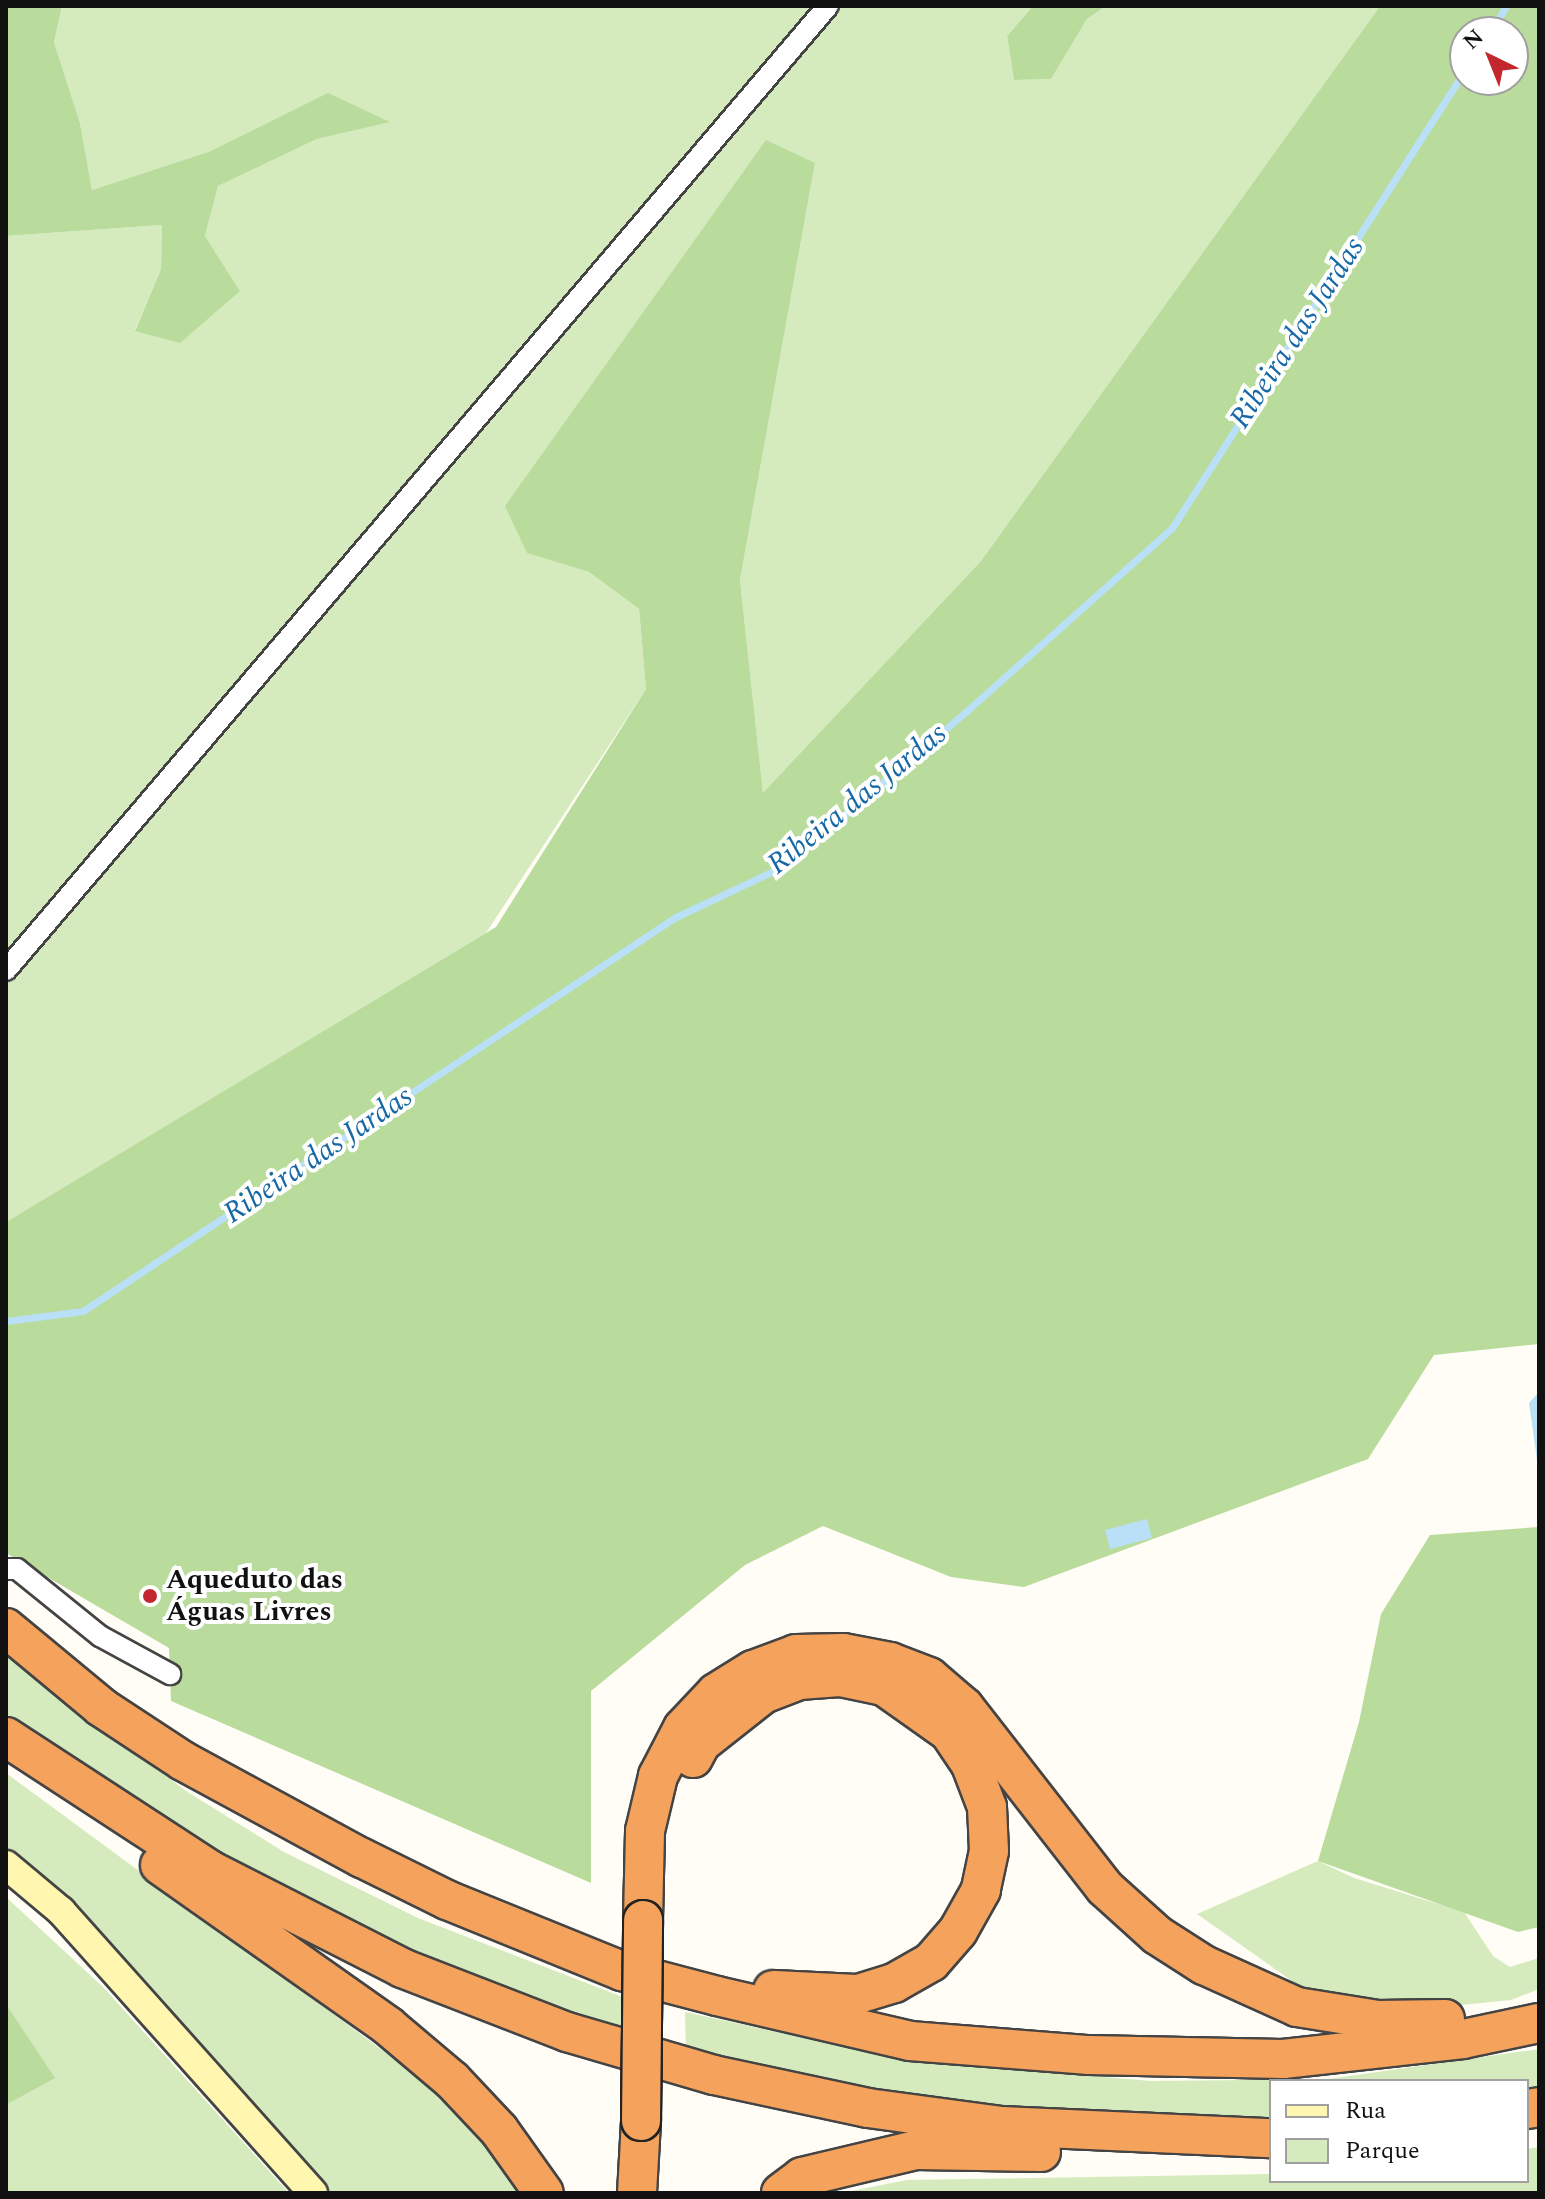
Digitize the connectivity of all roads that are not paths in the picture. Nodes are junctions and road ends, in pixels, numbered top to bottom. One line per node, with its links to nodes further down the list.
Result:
1 (828, 6): 2 (street)
2 (6, 970)
3 (6, 1569): 5 (street)
4 (6, 1628): 10 (highway)
5 (170, 1674)
6 (6, 1737): 14 (highway)
7 (6, 1752): 17 (highway)
8 (6, 1865): 16 (main road)
9 (653, 1922): 10 (highway); 11 (highway); 13 (highway, bridge)
10 (559, 1944): 12 (highway)
11 (1539, 2006)
12 (1539, 2023)
13 (650, 2123): 18 (highway); 19 (highway)
14 (1269, 2138)
15 (1269, 2139): 20 (highway)
16 (313, 2193)
17 (544, 2193)
18 (637, 2193)
19 (660, 2193)
20 (781, 2193)

